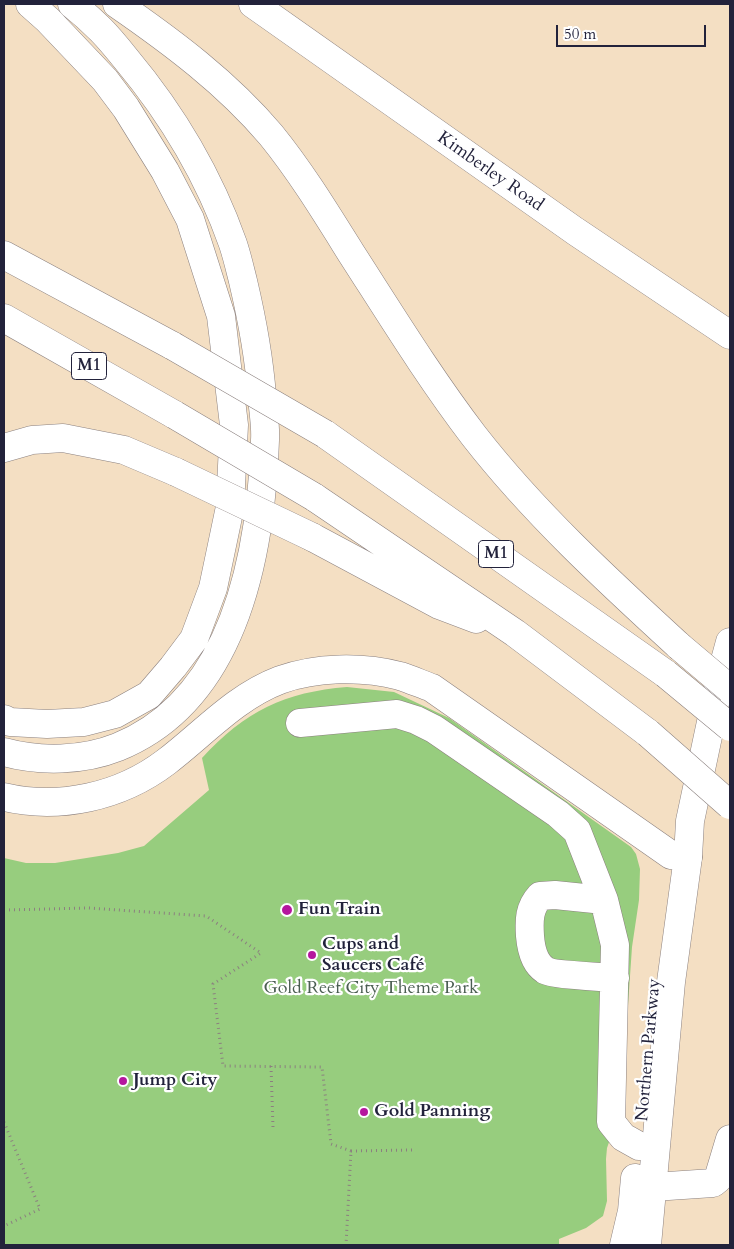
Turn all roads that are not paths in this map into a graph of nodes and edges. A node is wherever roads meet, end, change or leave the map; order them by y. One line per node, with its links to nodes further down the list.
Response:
1 (30, 4): 12 (main road)
2 (72, 4): 15 (main road)
3 (117, 4): 11 (main road, bridge)
4 (253, 4): 7 (main road, Kimberley Road)
5 (4, 256): 14 (main road, M1, bridge)
6 (4, 318): 9 (main road, M1, bridge)
7 (730, 336)
8 (4, 448): 9 (main road, bridge)
9 (515, 633): 17 (main road, M1, bridge)
10 (730, 642): 18 (main road)
11 (730, 689)
12 (4, 719)
13 (300, 723): 19 (main road)
14 (730, 727)
15 (4, 752)
16 (4, 796): 18 (main road)
17 (730, 805)
18 (680, 856): 22 (main road, Northern Parkway); 23 (main road, Northern Parkway)
19 (604, 900): 20 (main road); 20 (main road)
20 (615, 978): 22 (main road)
21 (730, 1139): 23 (main road)
22 (639, 1146): 23 (main road, Northern Parkway)
23 (644, 1186): 24 (main road, Northern Parkway); 25 (main road, Northern Parkway)
24 (624, 1245)
25 (647, 1245)

